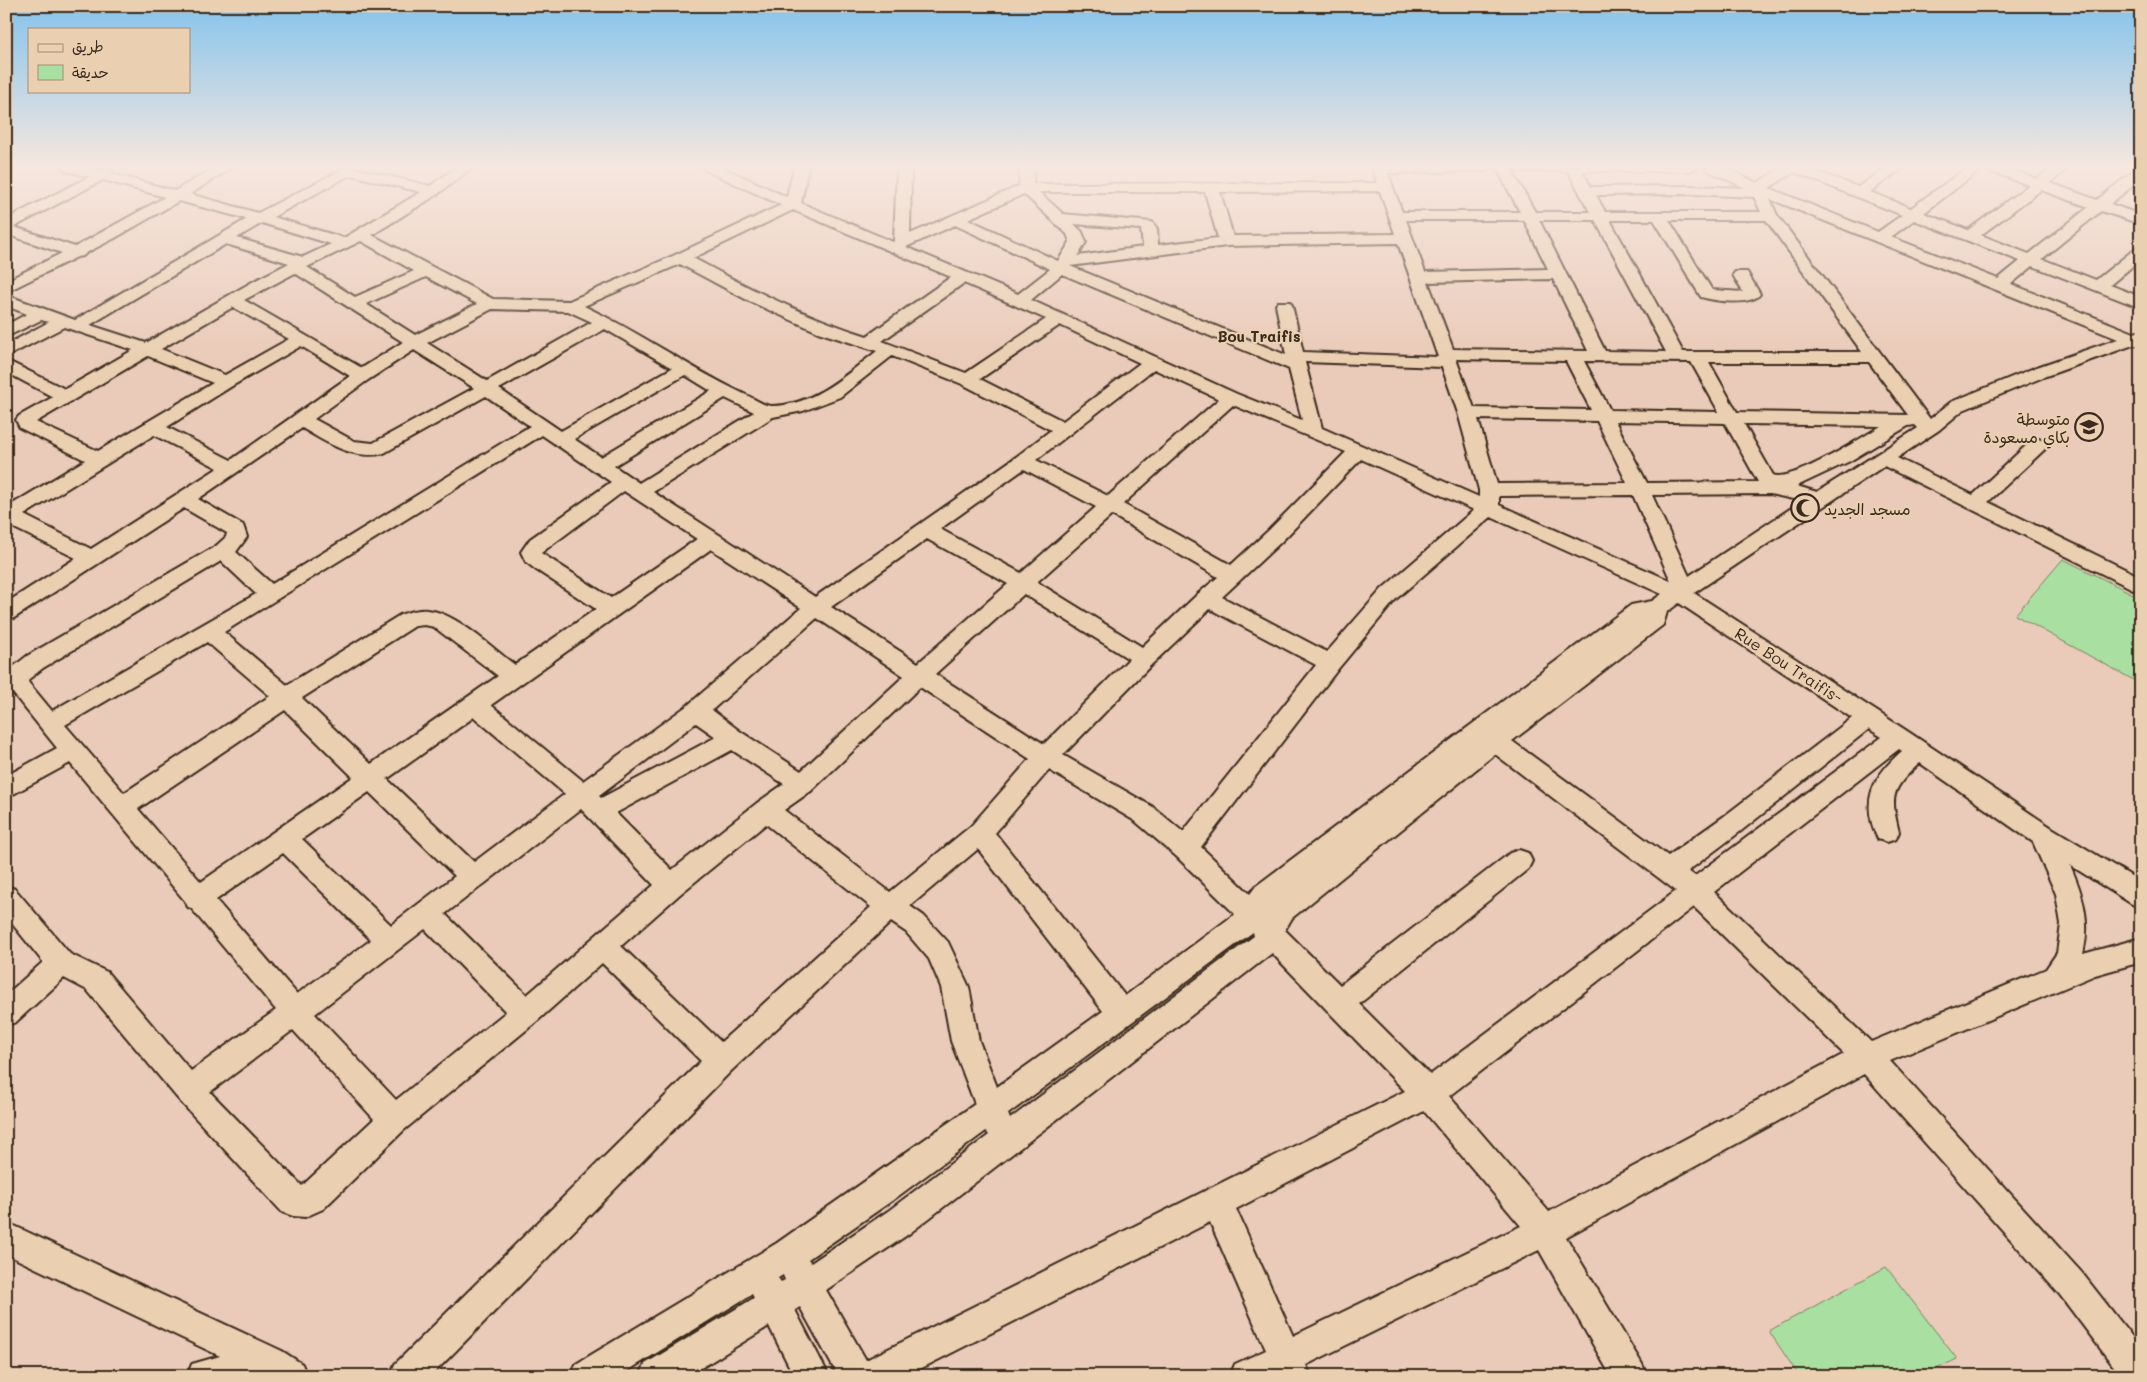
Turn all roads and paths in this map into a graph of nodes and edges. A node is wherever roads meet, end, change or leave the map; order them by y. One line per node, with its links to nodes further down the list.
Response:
1 (13, 231): 34 (street)
2 (116, 231): 34 (street)
3 (238, 231): 28 (street)
4 (310, 231): 30 (street)
5 (367, 231): 24 (street)
6 (737, 231): 35 (street)
7 (863, 231): 31 (street, Rue Bou Traifis-)
8 (899, 231): 31 (street)
9 (930, 231): 31 (street)
10 (984, 231): 38 (street)
11 (1071, 231): 38 (street)
12 (1149, 231): 32 (street)
13 (1225, 231): 29 (street)
14 (1401, 231): 27 (street)
15 (1537, 231): 40 (street)
16 (1609, 231): 69 (street)
17 (1669, 231): 41 (street)
18 (1782, 231): 71 (street)
19 (1866, 231): 26 (street)
20 (1888, 231): 26 (street)
21 (1962, 231): 25 (street)
22 (1976, 231): 25 (street)
23 (2067, 231): 36 (street)
24 (361, 235): 30 (street); 39 (street)
25 (1971, 235): 36 (street)
26 (1881, 237): 44 (street)
27 (1403, 238): 29 (street); 42 (street)
28 (225, 239): 37 (street); 58 (street)
29 (1228, 241): 32 (street)
30 (345, 243): 37 (street)
31 (898, 245): 43 (street, Rue Bou Traifis-)
32 (1152, 251): 38 (street)
33 (2141, 251): 45 (street)
34 (78, 253): 46 (street)
35 (681, 258): 54 (street); 61 (street)
36 (2033, 260): 44 (street); 45 (street)
37 (299, 264): 48 (street); 51 (street)
38 (1063, 265): 49 (street); 74 (street)
39 (426, 271): 51 (street); 52 (street)
40 (1559, 274): 42 (street); 68 (street)
41 (1741, 275)
42 (1419, 277): 72 (street)
43 (962, 278): 49 (street, Rue Bou Traifis-); 61 (street)
44 (2000, 286): 62 (street)
45 (2098, 286): 50 (street)
46 (6, 287)
47 (6, 300): 55 (street)
48 (233, 300): 60 (street); 64 (street)
49 (1020, 301): 56 (street, Rue Bou Traifis-)
50 (2141, 303)
51 (353, 304): 63 (street)
52 (489, 304): 54 (street); 63 (street)
53 (1284, 305): 74 (street)
54 (571, 306): 57 (street)
55 (40, 314): 58 (street); 59 (street)
56 (1058, 319): 73 (street, Rue Bou Traifis-); 78 (street)
57 (605, 322): 76 (street); 80 (street)
58 (70, 324): 64 (street); 66 (street)
59 (6, 332)
60 (301, 339): 77 (street); 79 (street)
61 (871, 341): 65 (street)
62 (2139, 341): 89 (street)
63 (414, 343): 77 (street); 80 (street)
64 (147, 349): 79 (street); 82 (street)
65 (890, 349): 78 (street); 84 (street)
66 (6, 352)
67 (1572, 355): 68 (street); 72 (street); 86 (street)
68 (1598, 355): 69 (street)
69 (1677, 357): 70 (street)
70 (1697, 357): 71 (street); 87 (street)
71 (1875, 357): 89 (street)
72 (1447, 358): 74 (street); 85 (street)
73 (1153, 361): 83 (street, Rue Bou Traifis-); 92 (street)
74 (1296, 362): 93 (street)
75 (6, 365): 82 (street)
76 (685, 368): 81 (street); 94 (street)
77 (362, 376): 88 (street)
78 (968, 380): 92 (street)
79 (226, 382): 90 (street)
80 (486, 388): 88 (street); 91 (street)
81 (724, 391): 84 (street); 100 (street)
82 (65, 396): 97 (street)
83 (1231, 398): 93 (street, Rue Bou Traifis-); 108 (street)
84 (768, 412): 102 (street)
85 (1467, 413): 86 (street); 105 (street)
86 (1606, 417): 87 (street); 103 (street)
87 (1732, 418): 89 (street); 89 (street)
88 (301, 420): 101 (street)
89 (1923, 423): 98 (street)
90 (154, 427): 97 (street); 101 (street)
91 (542, 427): 94 (street); 117 (street)
92 (1064, 429): 99 (street)
93 (1314, 432): 96 (street, Rue Bou Traifis-)
94 (560, 439): 100 (street)
95 (2038, 445): 107 (street)
96 (1358, 451): 105 (street, Rue Bou Traifis-); 114 (street)
97 (99, 459): 109 (street)
98 (1884, 459): 106 (street); 107 (street)
99 (1023, 462): 108 (street); 110 (street)
100 (600, 466): 102 (street)
101 (232, 468): 104 (street)
102 (632, 487): 111 (street); 120 (street)
103 (1640, 487): 105 (street); 106 (street); 118 (street)
104 (184, 499): 112 (street); 113 (street)
105 (1489, 499): 118 (street, Rue Bou Traifis-); 125 (street)
106 (1819, 499): 118 (street)
107 (1976, 503): 116 (street)
108 (1111, 506): 114 (street); 115 (street)
109 (7, 516): 113 (street)
110 (926, 530): 115 (street); 121 (street)
111 (711, 539): 120 (street); 121 (street)
112 (223, 551): 117 (street); 132 (street)
113 (93, 558): 122 (street)
114 (1232, 575): 119 (street)
115 (1022, 582): 124 (street); 126 (street)
116 (2141, 586)
117 (270, 595): 123 (street)
118 (1674, 596): 131 (street, Rue Bou Traifis-); 133 (street)
119 (1206, 598): 124 (street); 125 (street)
120 (611, 608): 127 (street)
121 (815, 608): 126 (street); 130 (street)
122 (6, 613)
123 (209, 631): 128 (street); 132 (street)
124 (1144, 658): 137 (street)
125 (1330, 663): 148 (street)
126 (919, 675): 137 (street); 139 (street)
127 (514, 677): 128 (street); 129 (street)
128 (286, 697): 138 (street); 142 (street)
129 (474, 705): 138 (street); 141 (street)
130 (696, 711): 134 (street); 141 (street)
131 (1868, 718): 135 (street, Rue Bou Traifis-); 150 (street)
132 (50, 723): 136 (street)
133 (1487, 735): 150 (street); 159 (street); 160 (street)
134 (732, 739): 139 (street); 141 (street)
135 (1908, 744): 144 (street); 146 (street, Rue Bou Traifis-); 153 (street)
136 (71, 750): 140 (street); 142 (street)
137 (1046, 757): 145 (street); 148 (street)
138 (370, 778): 147 (street); 151 (street)
139 (803, 784): 143 (street)
140 (6, 788)
141 (590, 802): 151 (street); 152 (street)
142 (121, 808): 156 (street)
143 (766, 810): 152 (street); 157 (street)
144 (1887, 832)
145 (980, 833): 157 (street); 170 (street)
146 (2043, 835): 154 (street, Rue Bou Traifis-); 165 (street)
147 (284, 838): 156 (street); 161 (street)
148 (1185, 848): 159 (street)
149 (1520, 861): 166 (street)
150 (1669, 870): 153 (street)
151 (473, 877): 158 (street)
152 (671, 886): 162 (street)
153 (1694, 890): 171 (street); 174 (street)
154 (2141, 896)
155 (6, 897): 164 (street)
156 (198, 899): 168 (street)
157 (890, 907): 172 (street); 175 (street)
158 (427, 913): 161 (street); 169 (street)
159 (1251, 913): 160 (street); 170 (street)
160 (1270, 932): 166 (street); 177 (street)
161 (390, 941): 168 (street)
162 (603, 946): 169 (street); 172 (street)
163 (2141, 950): 165 (street)
164 (61, 963): 167 (street); 173 (street)
165 (2056, 978): 171 (street)
166 (1339, 1003): 174 (street)
167 (6, 1012)
168 (296, 1013): 173 (street); 176 (street)
169 (526, 1013): 176 (street)
170 (1122, 1014): 175 (street)
171 (1867, 1057): 179 (street); 187 (street)
172 (721, 1061): 189 (street)
173 (189, 1090): 176 (street)
174 (1428, 1094): 178 (street); 179 (street)
175 (990, 1110): 177 (street); 181 (street)
176 (394, 1120)
177 (1005, 1141): 183 (street)
178 (1217, 1202): 185 (street); 194 (street)
179 (1545, 1231): 185 (street); 196 (street)
180 (6, 1238): 186 (street)
181 (788, 1254): 182 (street); 183 (street)
182 (758, 1272): 184 (street); 190 (street)
183 (806, 1285): 184 (street); 193 (street)
184 (774, 1304): 191 (street); 192 (street)
185 (1290, 1366): 195 (street)
186 (280, 1369): 188 (street)
187 (2141, 1375)
188 (204, 1376)
189 (407, 1376)
190 (588, 1376)
191 (657, 1376)
192 (812, 1376)
193 (857, 1376)
194 (870, 1376)
195 (1247, 1376)
196 (1630, 1376)

